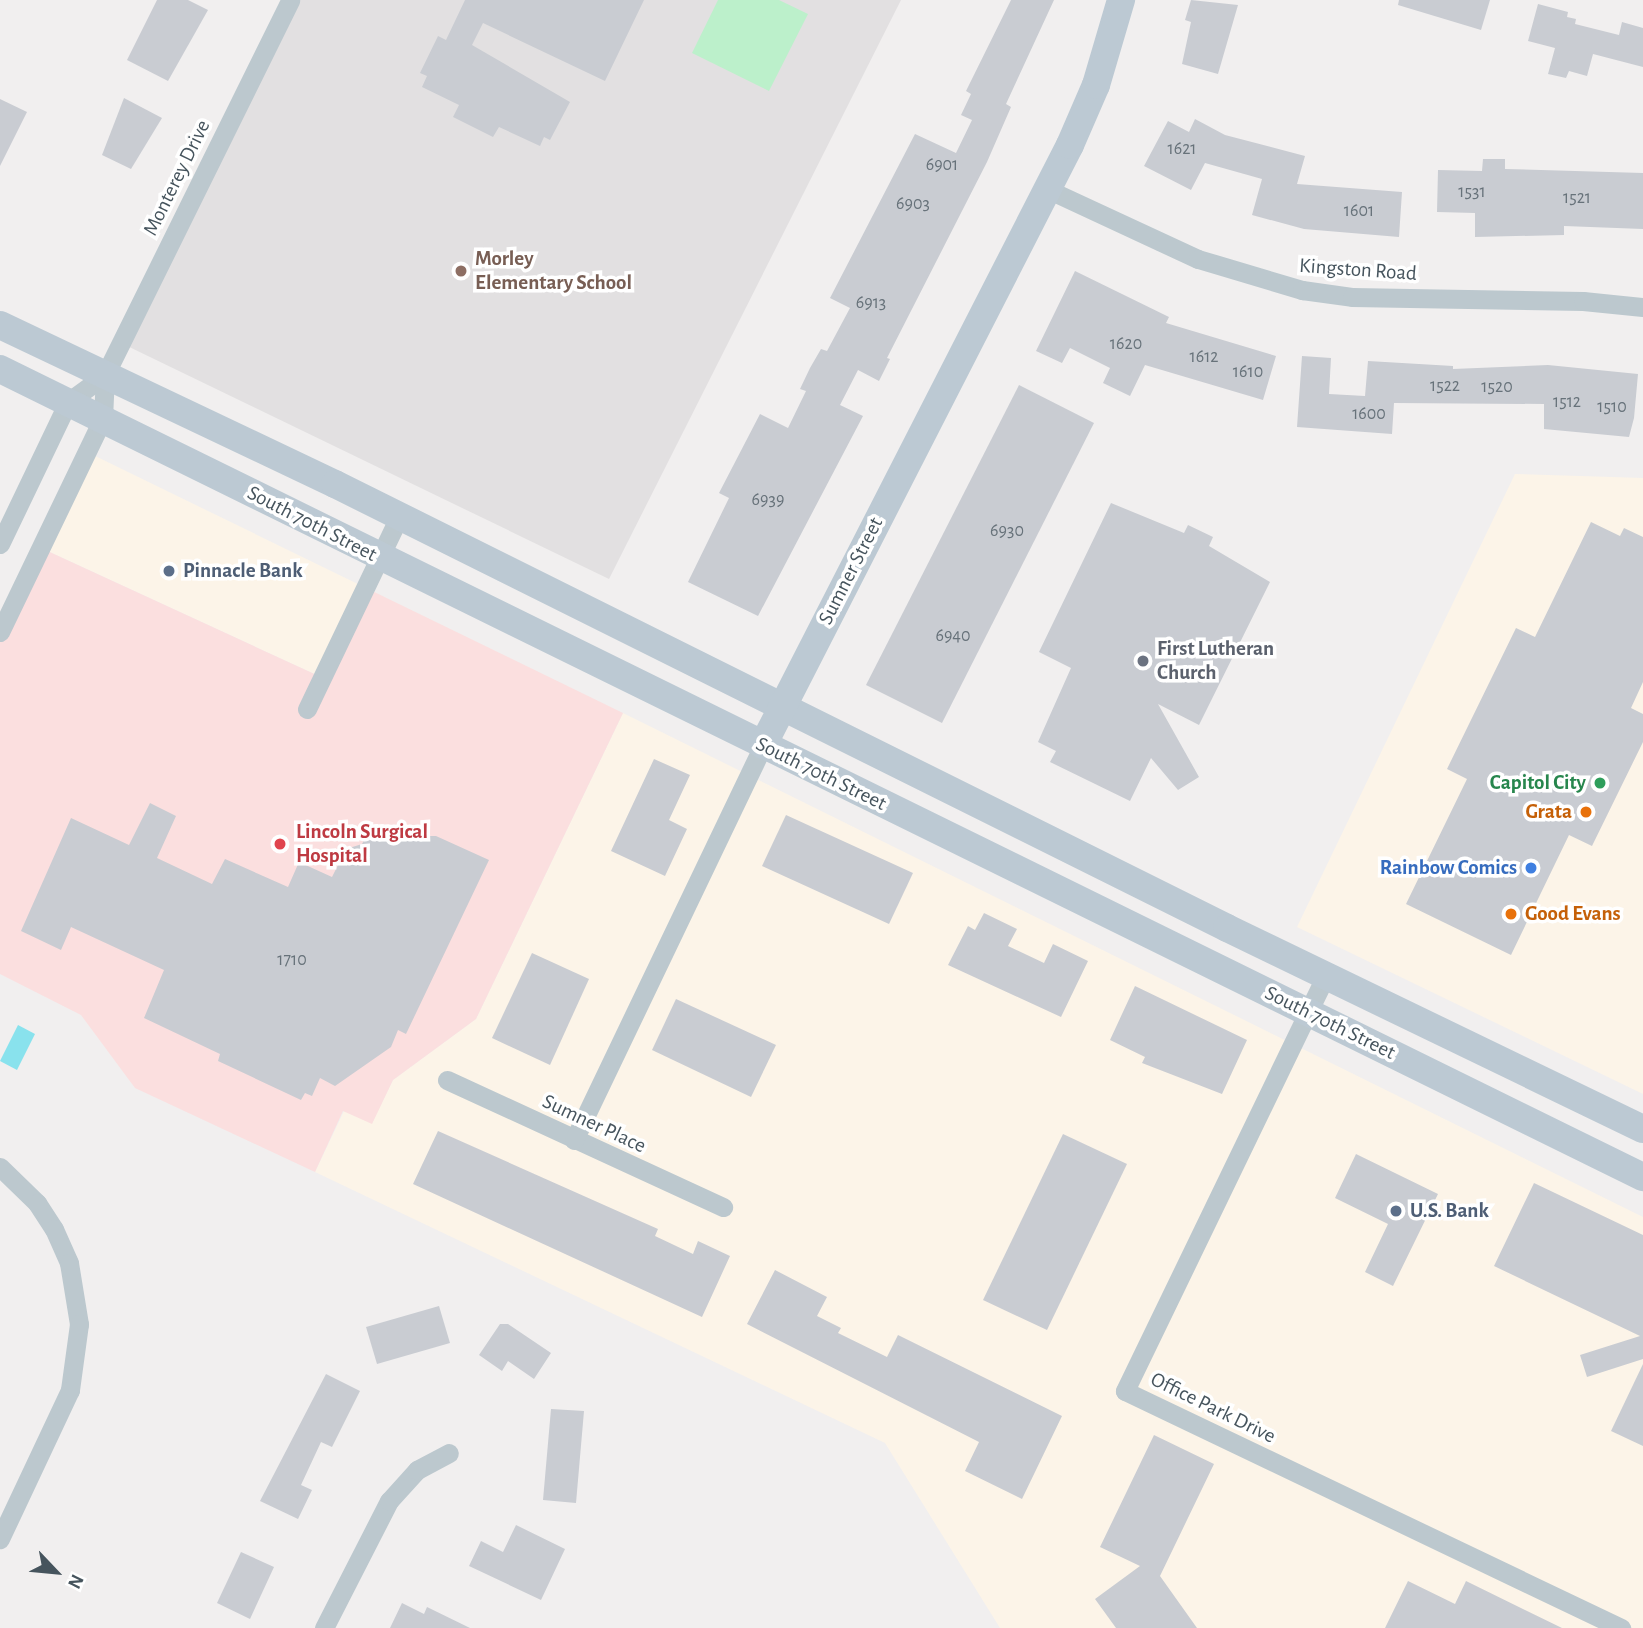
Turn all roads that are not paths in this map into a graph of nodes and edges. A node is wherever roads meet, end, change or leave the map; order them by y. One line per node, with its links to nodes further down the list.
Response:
1 (290, 0): 7 (street, Monterey Drive)
2 (1121, 0): 3 (main road, Sumner Street)
3 (1047, 189): 4 (street, Kingston Road); 14 (main road, Sumner Street)
4 (1643, 307)
5 (0, 325): 7 (main road, South 70th Street)
6 (0, 369): 8 (main road, South 70th Street)
7 (105, 376): 8 (street); 9 (street); 10 (main road, South 70th Street)
8 (68, 402): 9 (main road, South 70th Street); 11 (street)
9 (103, 418): 12 (main road, South 70th Street); 13 (street)
10 (399, 517): 12 (street); 14 (main road, South 70th Street)
11 (0, 544)
12 (379, 557): 15 (street); 16 (main road, South 70th Street)
13 (0, 632)
14 (781, 708): 16 (main road, Sumner Street); 17 (main road, South 70th Street)
15 (307, 709)
16 (762, 745): 18 (main road, South 70th Street); 21 (street, Sumner Street)
17 (1326, 975): 18 (street, Office Park Drive); 20 (main road, South 70th Street)
18 (1308, 1013): 23 (main road, South 70th Street); 28 (street, Office Park Drive)
19 (447, 1080): 21 (street, Sumner Place)
20 (1643, 1129)
21 (574, 1140): 24 (street, Sumner Place)
22 (0, 1167): 26 (street)
23 (1643, 1177)
24 (723, 1207)
25 (449, 1453): 27 (street)
26 (0, 1539)
27 (324, 1628)
28 (1621, 1628)

